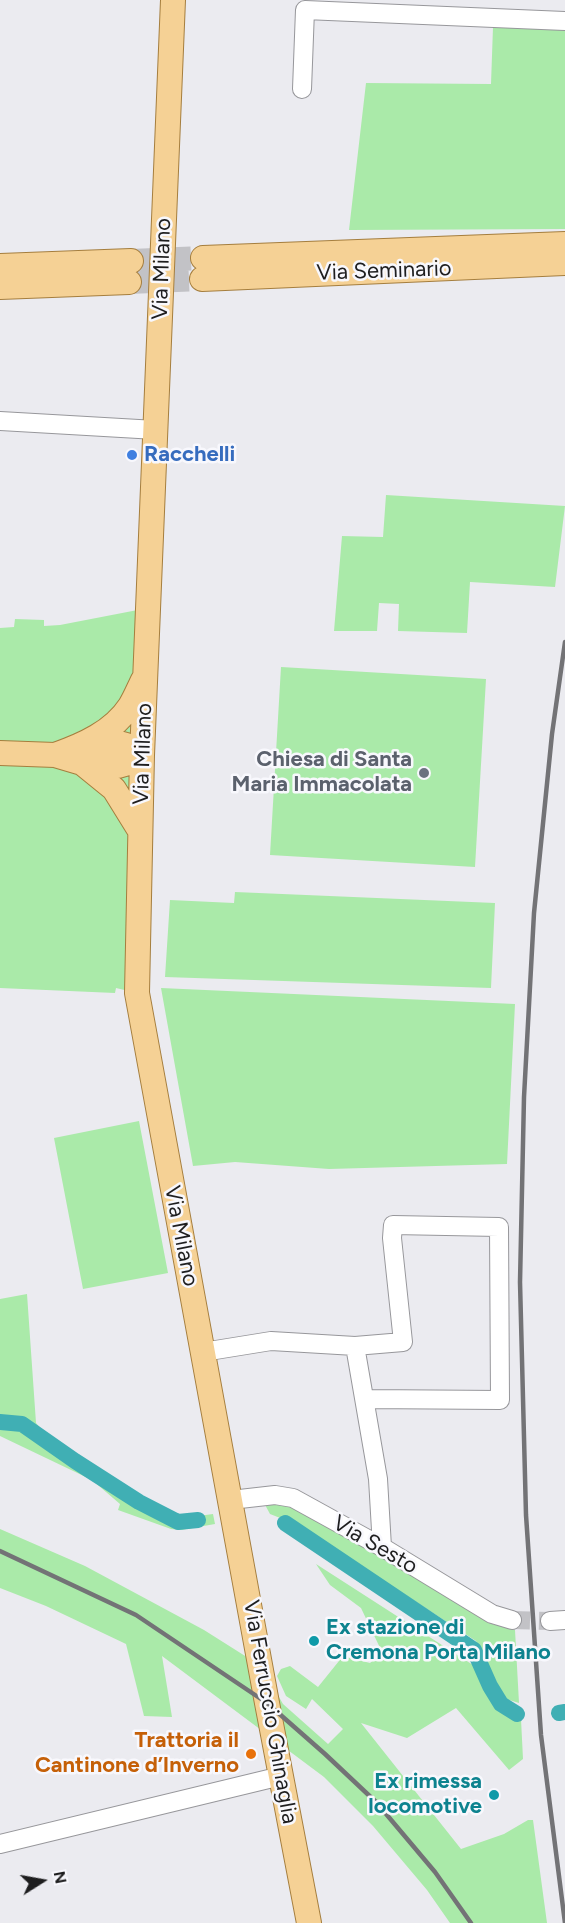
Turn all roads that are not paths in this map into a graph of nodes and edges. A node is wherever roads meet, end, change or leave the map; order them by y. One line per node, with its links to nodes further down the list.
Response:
1 (173, 0): 11 (main road, Via Milano)
2 (314, 5): 3 (street); 5 (street)
3 (429, 8): 4 (street)
4 (565, 21)
5 (302, 89)
6 (565, 244): 7 (main road, Via Seminario)
7 (565, 263)
8 (0, 266): 9 (main road)
9 (0, 287)
10 (0, 421): 11 (street)
11 (156, 430): 12 (main road, Via Milano)
12 (146, 673): 14 (main road); 15 (main road, Via Milano)
13 (0, 753): 14 (main road)
14 (83, 754): 15 (main road); 16 (main road)
15 (142, 755): 16 (main road, Via Milano)
16 (140, 832): 18 (main road, Via Milano)
17 (355, 1346): 18 (street); 19 (street); 19 (street)
18 (203, 1352): 20 (main road, Via Milano)
19 (365, 1399): 21 (street)
20 (231, 1500): 21 (street, Via Sesto); 23 (main road, Via Ferruccio Ghinaglia)
21 (382, 1547): 22 (street, Via Sesto)
22 (512, 1620)
23 (281, 1776): 24 (street); 25 (main road, Via Ferruccio Ghinaglia)
24 (0, 1844)
25 (309, 1923)

